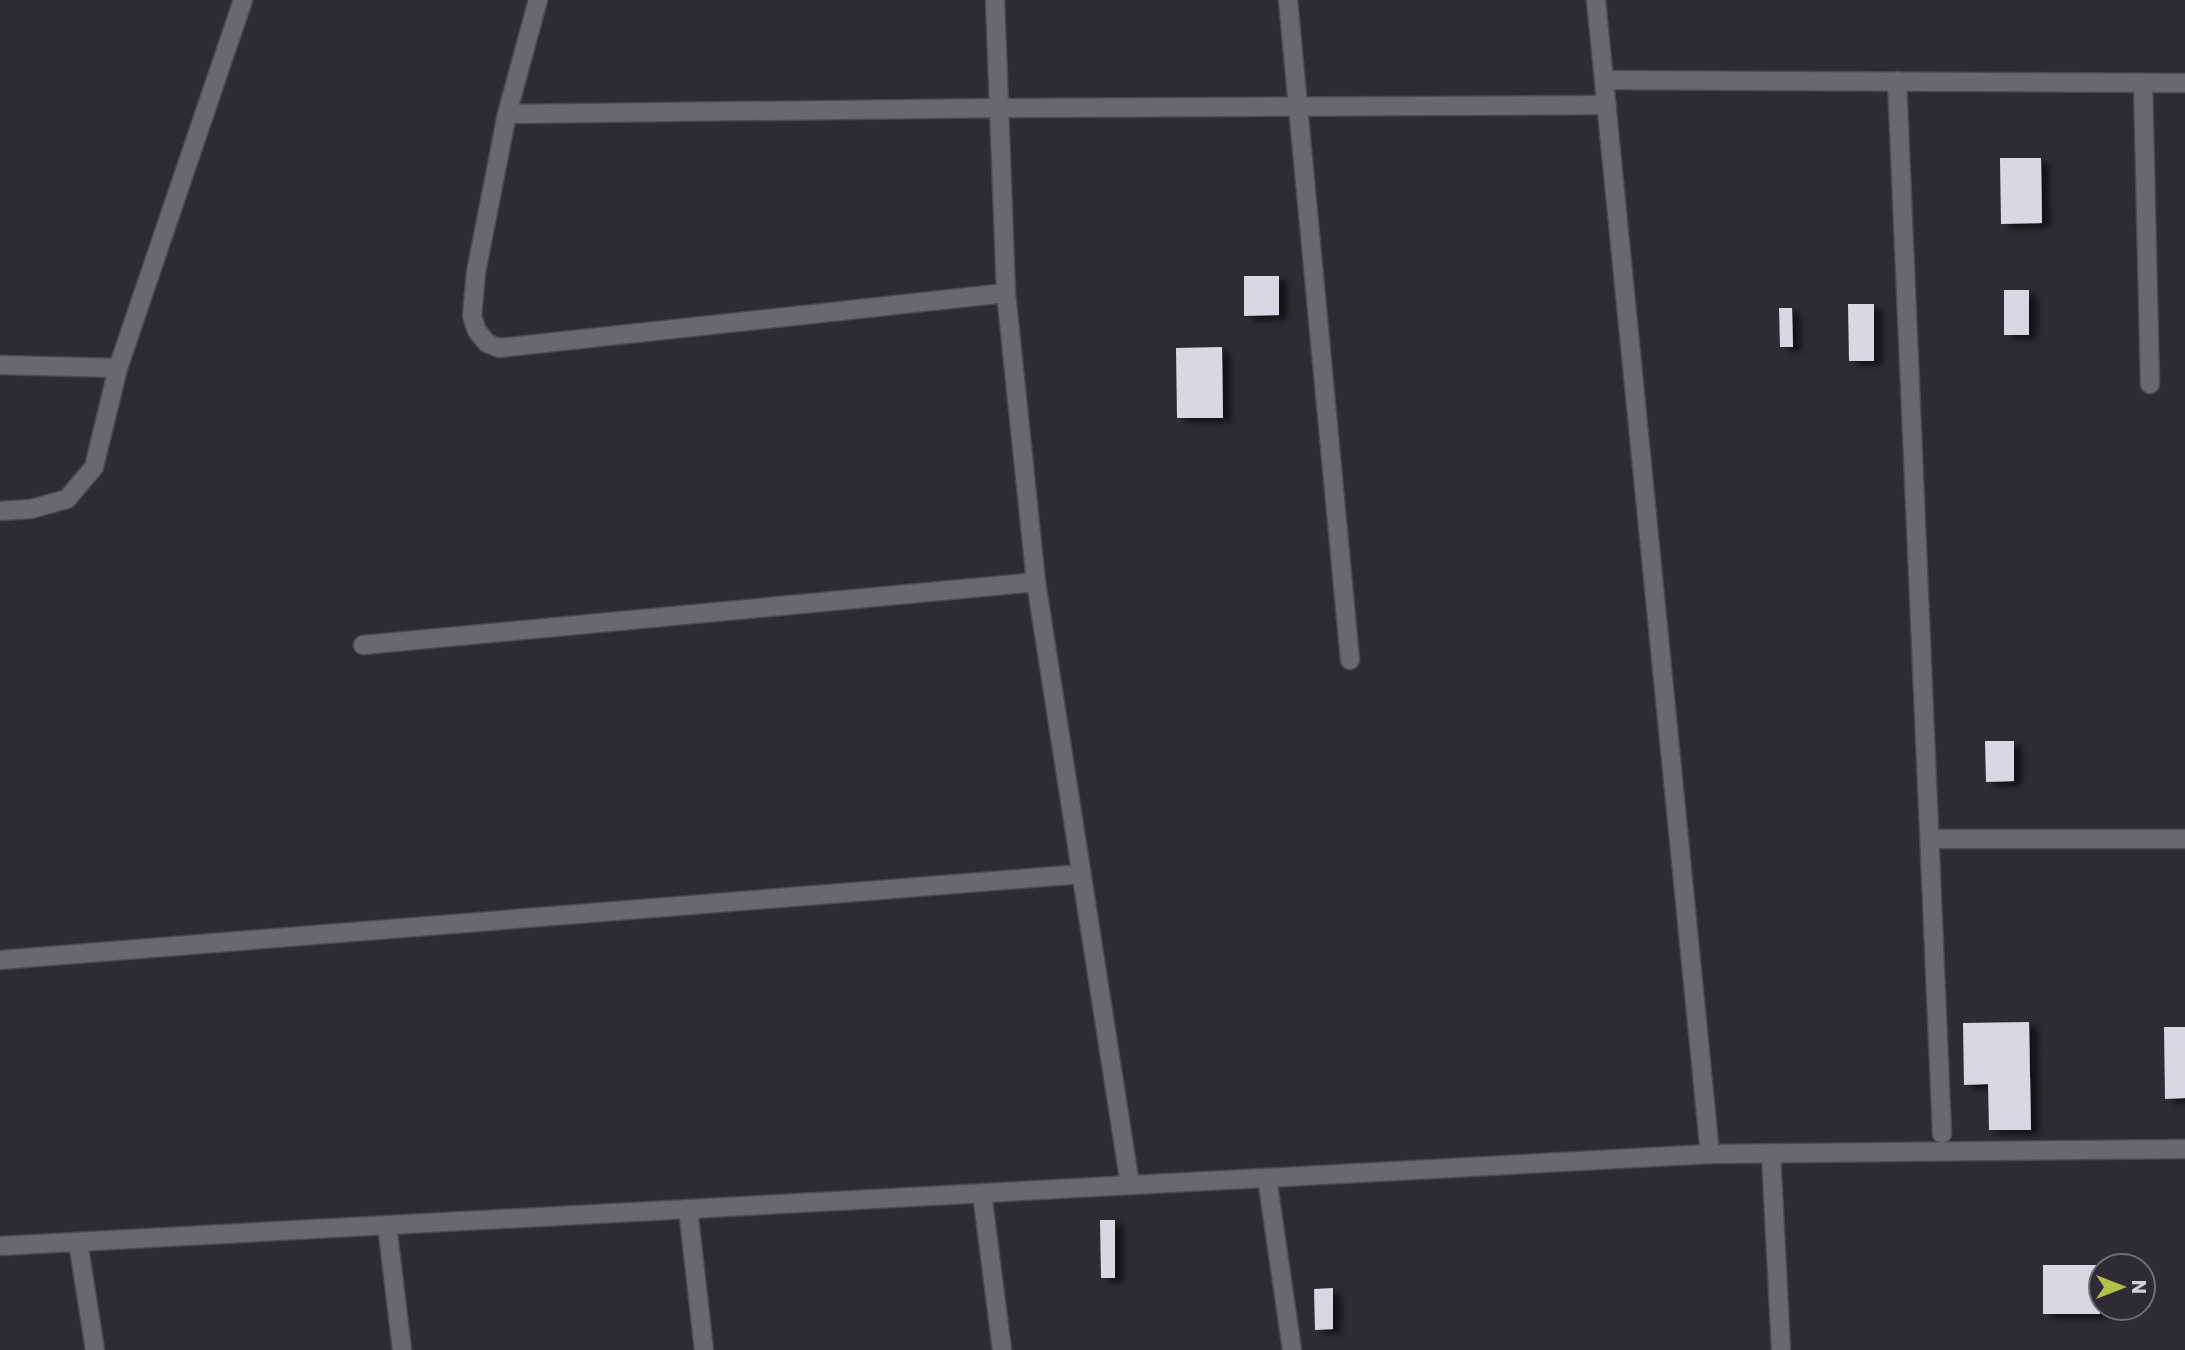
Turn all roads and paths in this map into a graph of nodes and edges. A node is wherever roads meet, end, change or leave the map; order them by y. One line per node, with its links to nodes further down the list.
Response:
1 (243, 0): 16 (street)
2 (538, 0): 13 (street)
3 (995, 0): 12 (street)
4 (1288, 0): 11 (street)
5 (1596, 0): 6 (street)
6 (1604, 80): 7 (street); 10 (street)
7 (1897, 81): 8 (street); 22 (street)
8 (2143, 83): 9 (street); 17 (street)
9 (2185, 83)
10 (1607, 105): 11 (street); 29 (street)
11 (1298, 107): 12 (street); 21 (street)
12 (999, 108): 13 (street); 14 (street)
13 (506, 114): 14 (street)
14 (1006, 293): 19 (street)
15 (0, 365): 16 (street)
16 (118, 369): 18 (street)
17 (2150, 384)
18 (0, 511)
19 (1035, 582): 20 (street); 24 (street)
20 (363, 645)
21 (1350, 660)
22 (1930, 839): 23 (street); 26 (street)
23 (2185, 839)
24 (1081, 874): 25 (street); 31 (street)
25 (0, 960)
26 (1942, 1134)
27 (2185, 1149): 28 (street)
28 (1771, 1153): 29 (street); 42 (street)
29 (1710, 1154): 30 (street)
30 (1267, 1178): 31 (street); 41 (street)
31 (1130, 1185): 32 (street)
32 (982, 1193): 33 (street); 40 (street)
33 (688, 1209): 34 (street); 39 (street)
34 (387, 1225): 35 (street); 38 (street)
35 (78, 1242): 36 (street); 37 (street)
36 (0, 1246)
37 (95, 1350)
38 (402, 1350)
39 (704, 1350)
40 (1002, 1350)
41 (1292, 1350)
42 (1781, 1350)

